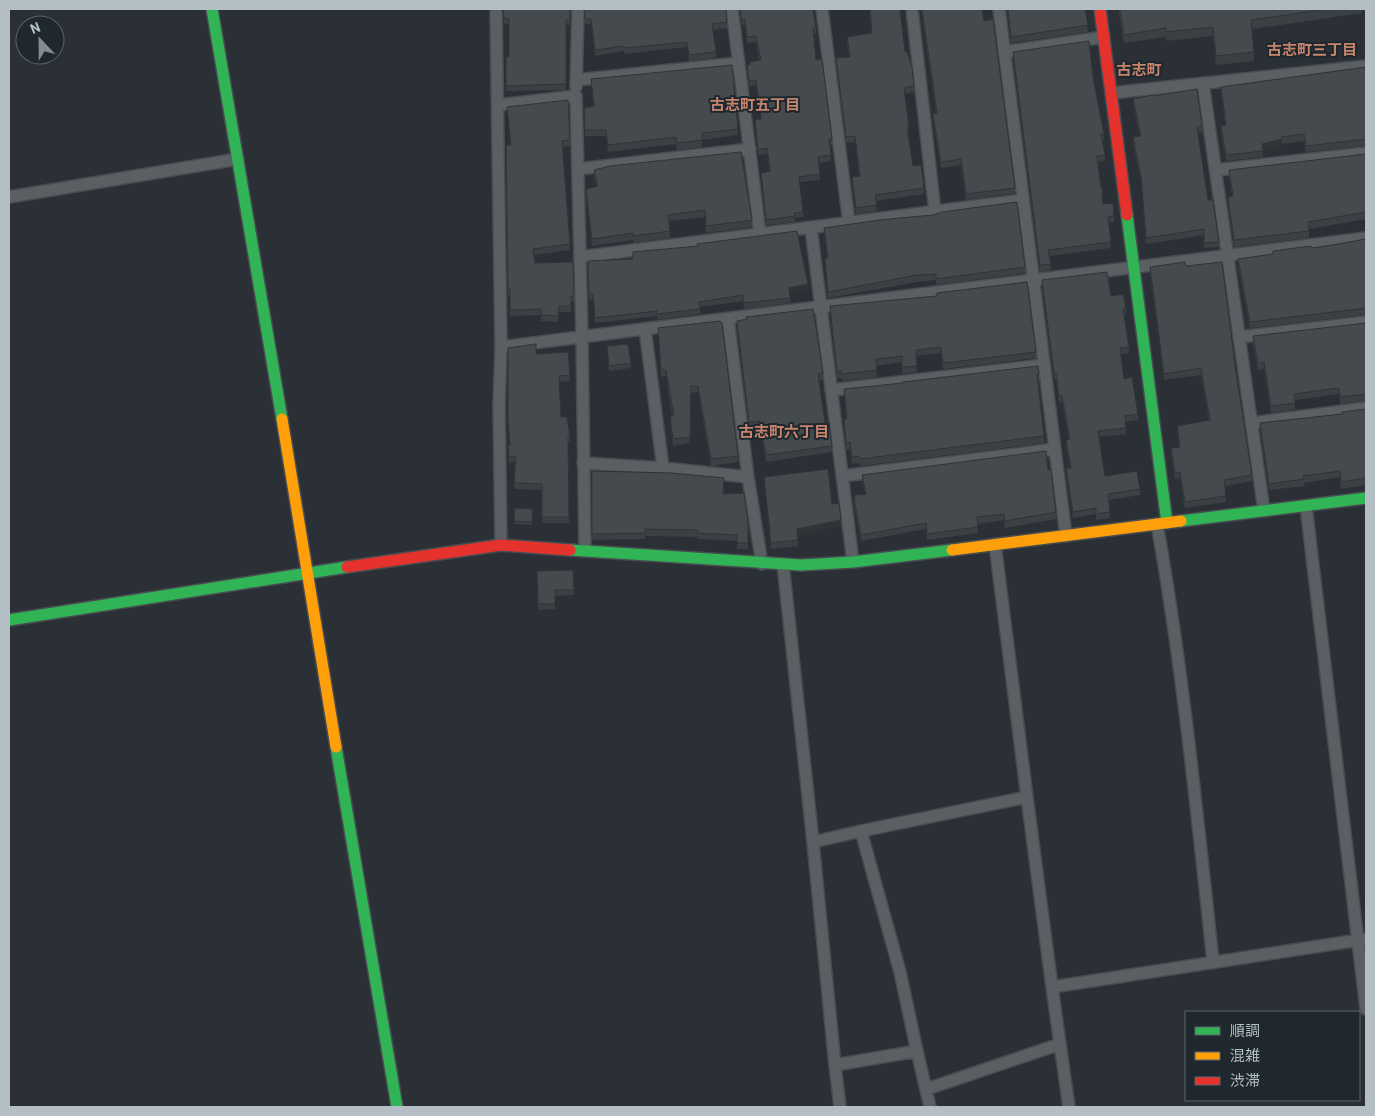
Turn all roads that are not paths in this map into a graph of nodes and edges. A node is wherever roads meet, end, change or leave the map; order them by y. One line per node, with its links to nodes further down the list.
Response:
1 (212, 9): 20 (street)
2 (496, 9): 17 (street)
3 (578, 9): 13 (street)
4 (732, 9): 11 (street)
5 (822, 9): 26 (street)
6 (912, 9): 25 (street)
7 (999, 9): 10 (street)
8 (1100, 9): 9 (street)
9 (1104, 37): 10 (street); 15 (street)
10 (1004, 52): 24 (street)
11 (739, 63): 13 (street); 18 (street)
12 (1366, 66): 14 (street)
13 (576, 80): 16 (street)
14 (1204, 84): 15 (street); 22 (street)
15 (1111, 94): 32 (street)
16 (576, 96): 17 (street); 21 (street)
17 (498, 105): 40 (street)
18 (750, 149): 21 (street); 28 (street)
19 (1366, 153): 22 (street)
20 (238, 158): 23 (street); 61 (street)
21 (578, 169): 31 (street)
22 (1216, 170): 30 (street)
23 (9, 197)
24 (1023, 200): 25 (street); 33 (street)
25 (935, 212): 26 (street)
26 (849, 223): 27 (street)
27 (811, 228): 28 (street); 34 (street)
28 (760, 234): 31 (street)
29 (1366, 238): 30 (street)
30 (1228, 256): 32 (street); 39 (street)
31 (580, 258): 38 (street)
32 (1134, 268): 33 (street); 53 (street)
33 (1033, 280): 34 (street); 41 (street)
34 (821, 307): 35 (street); 42 (street)
35 (728, 319): 37 (street); 48 (street)
36 (1366, 322): 39 (street)
37 (645, 329): 38 (street); 47 (street)
38 (582, 337): 40 (street); 46 (street)
39 (1239, 337): 44 (street)
40 (501, 347): 56 (street)
41 (1044, 365): 42 (street); 45 (street)
42 (831, 390): 49 (street)
43 (1366, 408): 44 (street)
44 (1251, 423): 52 (street)
45 (1055, 449): 49 (street); 54 (street)
46 (583, 462): 47 (street); 57 (street)
47 (663, 468): 48 (street)
48 (748, 476): 59 (street)
49 (842, 476): 58 (street)
50 (1366, 498): 51 (street)
51 (1306, 506): 52 (street); 66 (street)
52 (1264, 511): 53 (street)
53 (1162, 524): 54 (street); 67 (street)
54 (1066, 536): 55 (street)
55 (995, 544): 58 (street); 63 (street)
56 (501, 546): 57 (street); 61 (street)
57 (584, 551): 59 (street)
58 (853, 562): 60 (street)
59 (762, 564): 60 (street)
60 (783, 564): 65 (street)
61 (308, 573): 62 (street); 74 (street)
62 (9, 620)
63 (1027, 797): 64 (street); 68 (street)
64 (862, 831): 65 (street); 71 (street)
65 (813, 842): 72 (street)
66 (1362, 940): 67 (street); 69 (street)
67 (1213, 961): 68 (street)
68 (1052, 987): 70 (street)
69 (1366, 1009)
70 (1060, 1044): 73 (street); 77 (street)
71 (918, 1051): 72 (street); 73 (street)
72 (835, 1065): 75 (street)
73 (927, 1089): 76 (street)
74 (397, 1107)
75 (840, 1107)
76 (930, 1107)
77 (1070, 1107)

